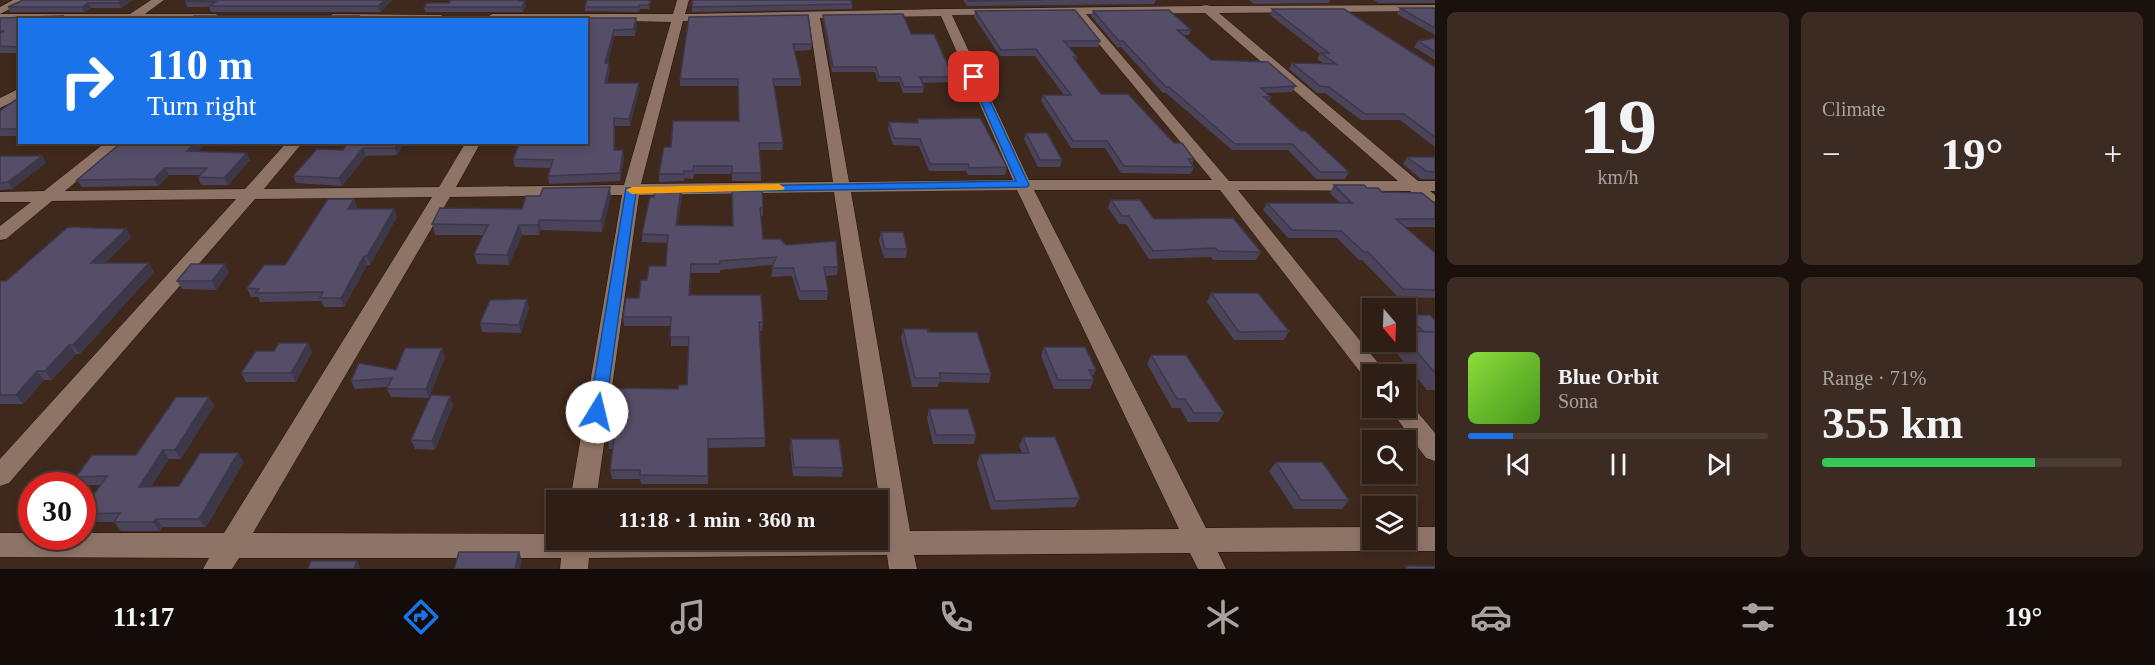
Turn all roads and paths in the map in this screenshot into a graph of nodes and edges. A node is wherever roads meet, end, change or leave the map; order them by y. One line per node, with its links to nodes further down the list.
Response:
1 (22, 0): 9 (street)
2 (159, 0): 18 (street)
3 (880, 0): 12 (street)
4 (1197, 0): 10 (street)
5 (1435, 8): 7 (street)
6 (681, 9): 13 (street); 14 (street); 32 (street)
7 (1345, 9): 10 (street); 21 (street)
8 (1076, 10): 10 (street); 11 (street); 31 (street)
9 (0, 11)
10 (1210, 11): 28 (street)
11 (945, 12): 12 (street); 27 (street)
12 (885, 13): 13 (street)
13 (814, 15): 30 (street)
14 (549, 16): 20 (street)
15 (319, 17): 19 (street)
16 (0, 18): 17 (street)
17 (18, 18)
18 (132, 18)
19 (365, 18)
20 (480, 18)
21 (1363, 21)
22 (18, 93): 23 (street)
23 (0, 104)
24 (114, 144): 35 (street)
25 (294, 144): 34 (street)
26 (473, 144): 33 (street)
27 (1023, 185): 30 (street); 31 (street); 44 (street)
28 (1414, 186): 29 (street); 31 (street); 37 (street)
29 (1435, 186)
30 (841, 187): 32 (street); 48 (street)
31 (1226, 187): 39 (street)
32 (630, 190): 33 (street); 43 (street)
33 (444, 193): 34 (street); 49 (street)
34 (249, 194): 35 (street); 42 (street)
35 (49, 196): 36 (street); 38 (street)
36 (0, 197)
37 (1435, 204)
38 (0, 235)
39 (1366, 364)
40 (1409, 418): 41 (street)
41 (1435, 451)
42 (0, 476)
43 (585, 490)
44 (1199, 539): 45 (street); 48 (street); 54 (street)
45 (1362, 539)
46 (1416, 539): 47 (street)
47 (1435, 539)
48 (898, 542): 51 (street); 53 (street)
49 (231, 544): 50 (street); 51 (street); 52 (street)
50 (0, 545)
51 (576, 552)
52 (217, 569)
53 (903, 569)
54 (1212, 569)

